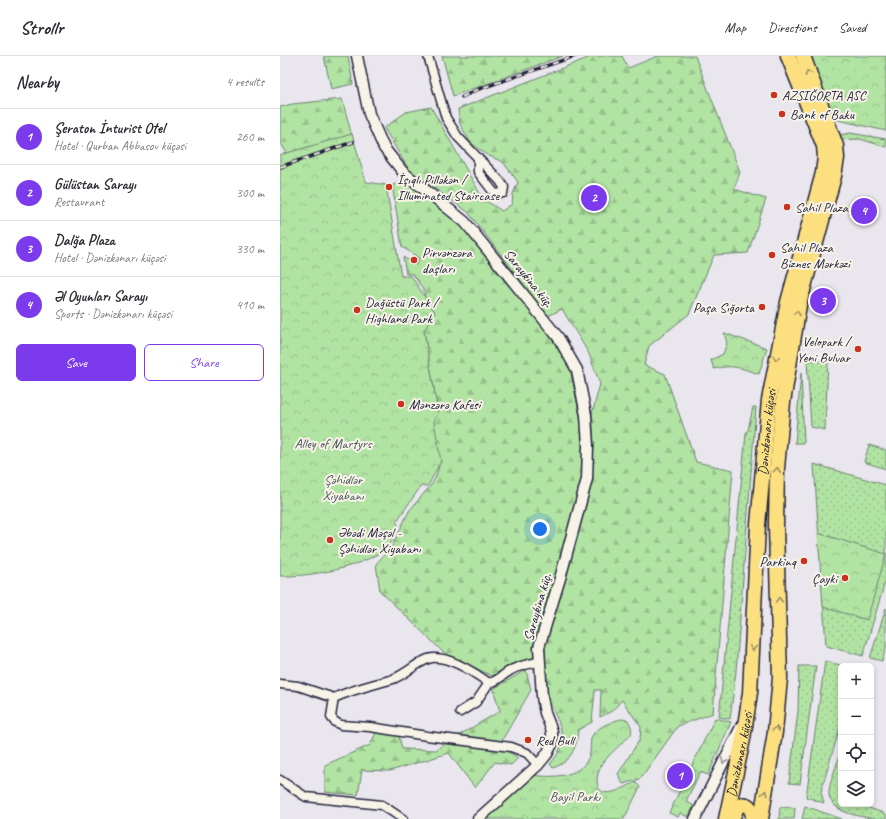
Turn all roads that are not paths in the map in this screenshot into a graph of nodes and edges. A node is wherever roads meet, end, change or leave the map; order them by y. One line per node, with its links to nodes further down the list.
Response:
1 (357, 56): 8 (street, Saraykina küç.)
2 (428, 56): 7 (street)
3 (782, 56): 6 (street)
4 (788, 56): 6 (highway, Dənizkənarı küçəsi)
5 (802, 56): 24 (highway, Dənizkənarı küçəsi, one-way to 5)
6 (792, 70): 13 (highway, Dənizkənarı küçəsi, one-way to 13)
7 (478, 158)
8 (538, 662): 9 (street); 14 (street, Saraykina küç.)
9 (489, 683): 11 (street); 12 (street)
10 (280, 684): 11 (street)
11 (334, 698): 14 (street)
12 (460, 712)
13 (747, 714): 16 (highway, Dənizkənarı küçəsi); 19 (street, one-way to 19)
14 (538, 765): 18 (street, Saraykina küç.)
15 (280, 780): 17 (street)
16 (731, 794): 20 (highway); 21 (highway, Dənizkənarı küçəsi)
17 (403, 819)
18 (478, 819)
19 (695, 819)
20 (720, 819)
21 (726, 819)
22 (732, 819): 23 (highway)
23 (753, 819)
24 (761, 819)

